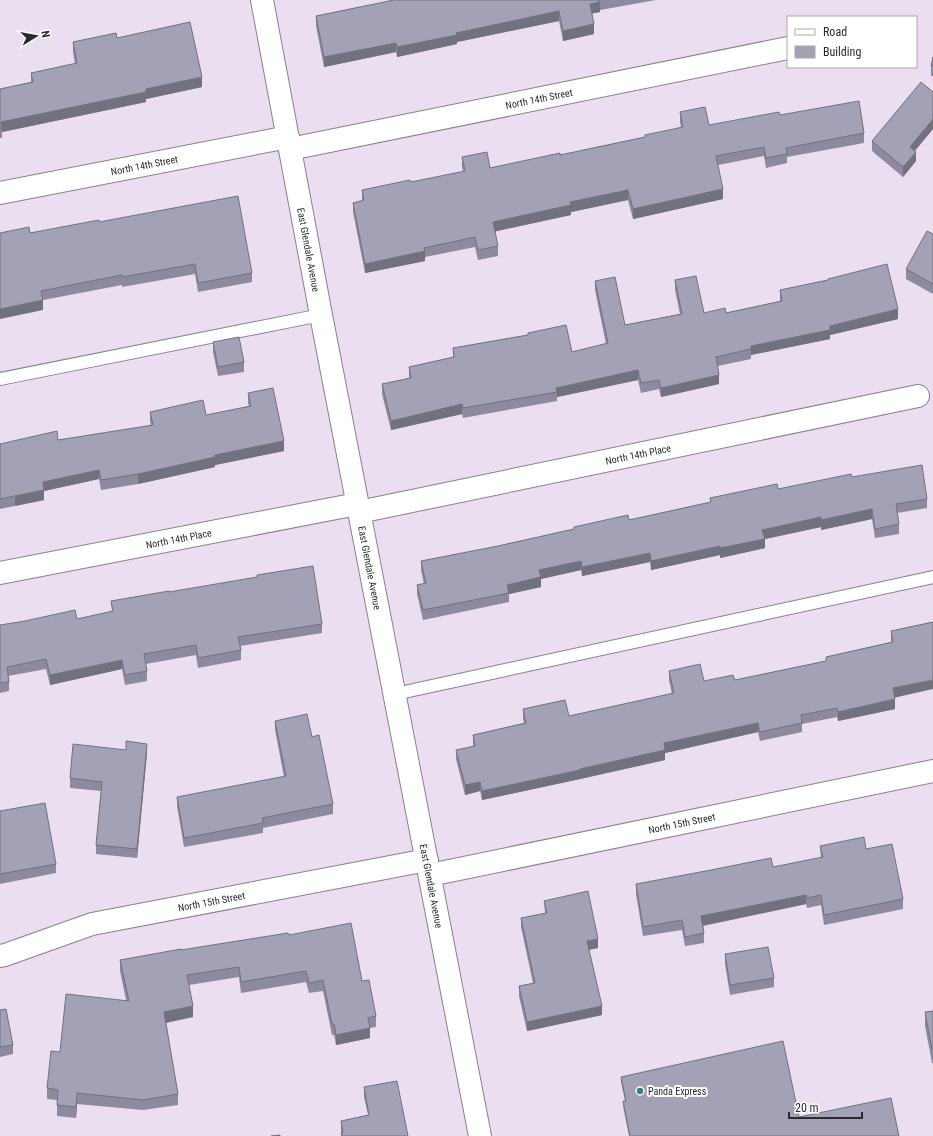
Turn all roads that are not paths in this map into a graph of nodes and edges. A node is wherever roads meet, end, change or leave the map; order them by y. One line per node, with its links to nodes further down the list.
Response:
1 (262, 0): 3 (street, East Glendale Avenue)
2 (787, 48): 3 (street, North 14th Street)
3 (289, 143): 4 (street, North 14th Street); 5 (street, East Glendale Avenue)
4 (0, 193)
5 (321, 315): 6 (lane); 8 (street, East Glendale Avenue)
6 (0, 378)
7 (918, 396): 8 (street, North 14th Place)
8 (358, 508): 9 (street, North 14th Place); 11 (street, East Glendale Avenue)
9 (0, 572)
10 (933, 577): 11 (lane)
11 (395, 694): 13 (street, East Glendale Avenue)
12 (933, 771): 13 (street, North 15th Street)
13 (428, 867): 14 (street, North 15th Street); 15 (street, East Glendale Avenue)
14 (0, 956)
15 (480, 1136)

